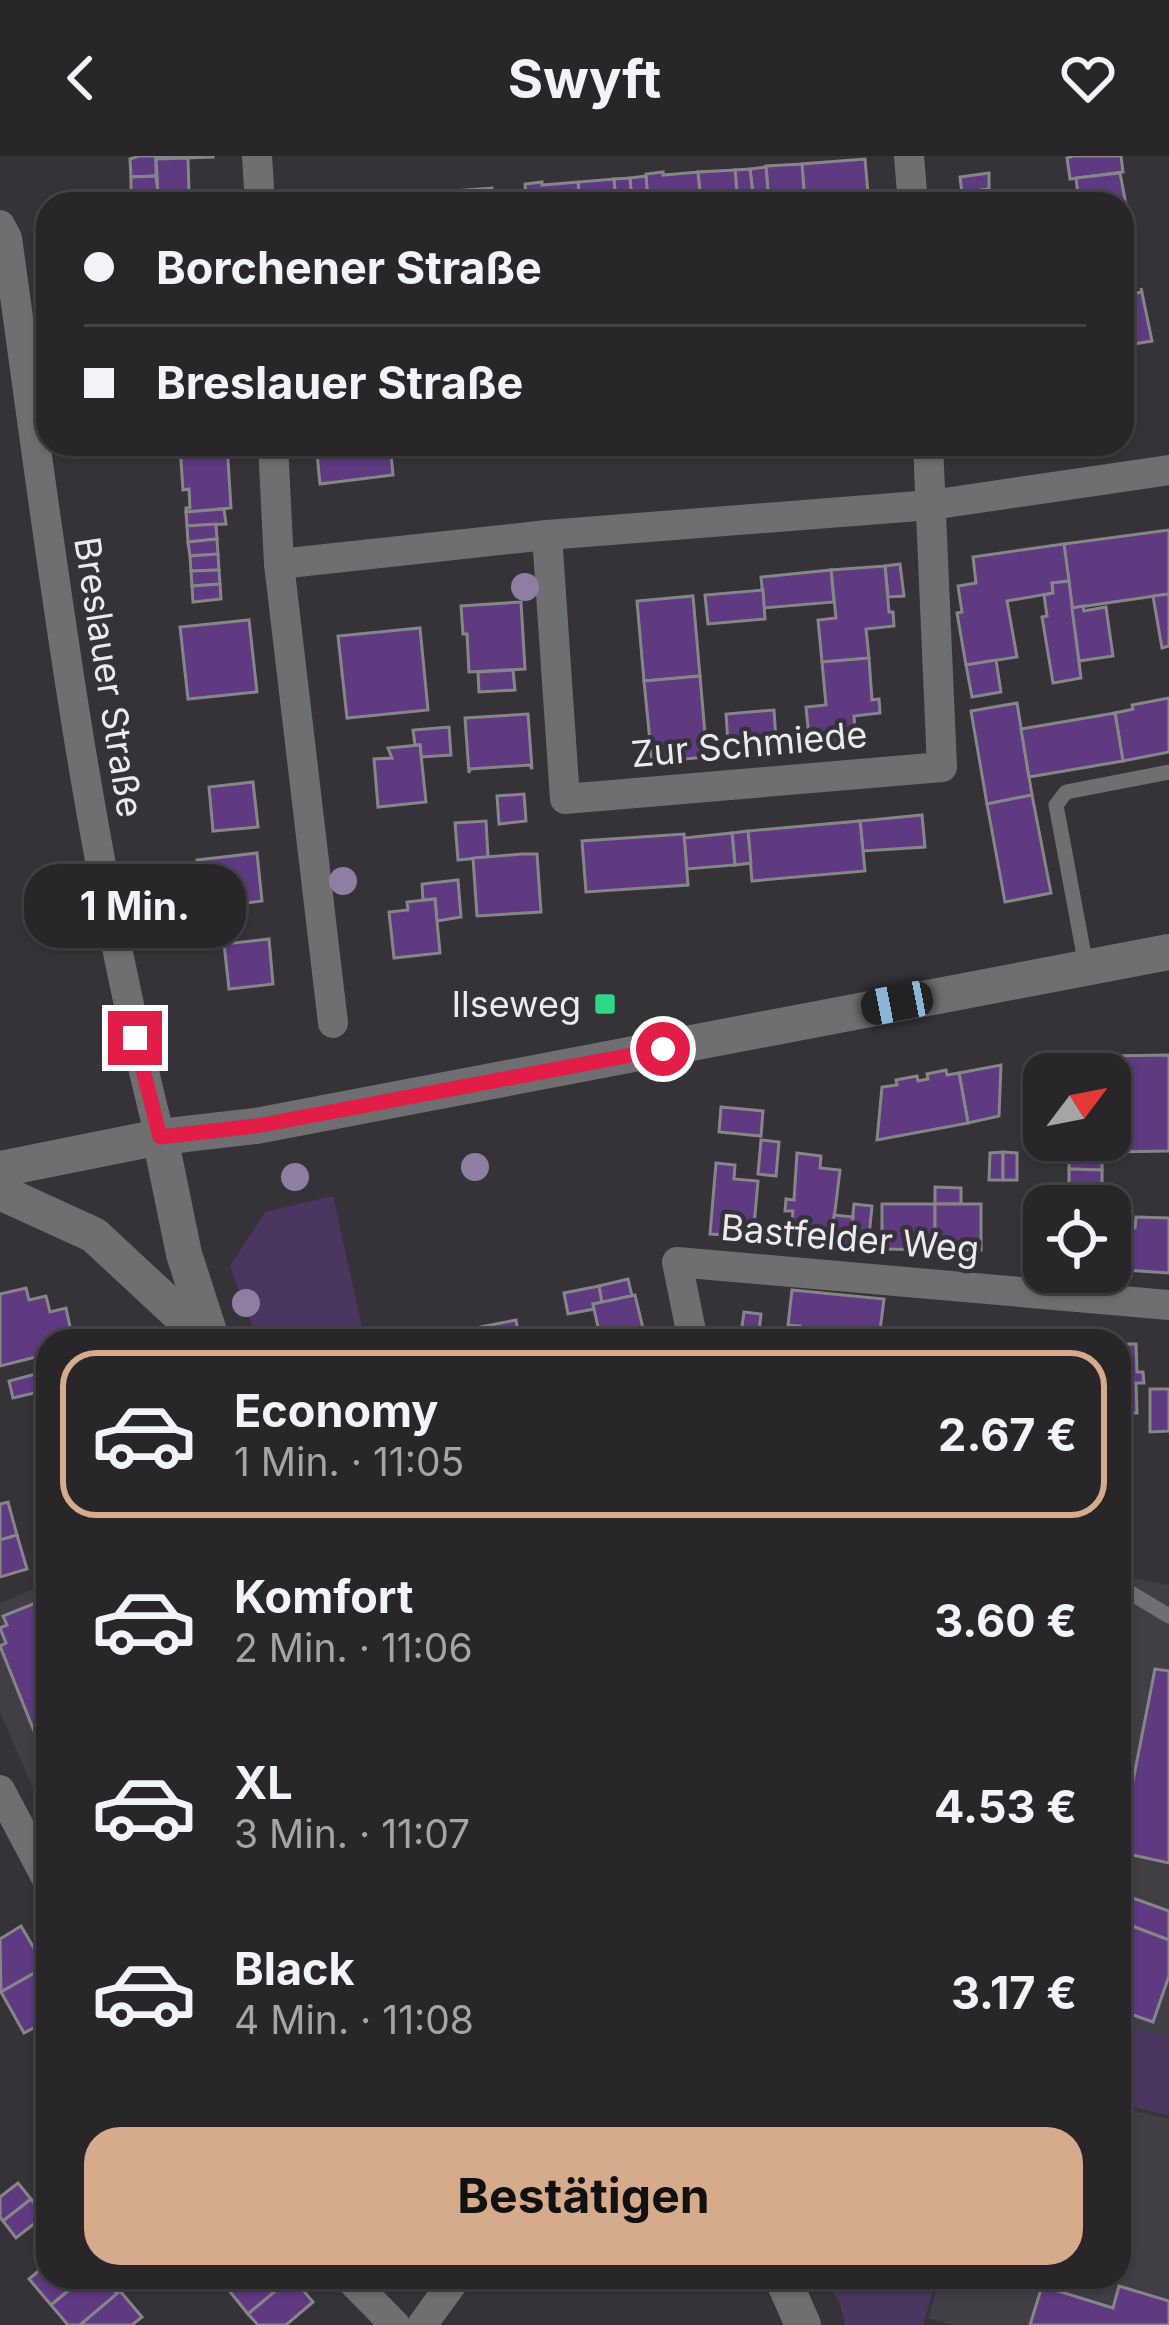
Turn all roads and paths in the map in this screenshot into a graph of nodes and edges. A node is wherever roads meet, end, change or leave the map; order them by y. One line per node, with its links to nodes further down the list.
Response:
1 (257, 156): 3 (street)
2 (909, 156): 4 (street)
3 (259, 192)
4 (912, 192)
5 (0, 225): 6 (street, Breslauer Straße)
6 (36, 444)
7 (38, 456): 18 (street, Breslauer Straße)
8 (273, 456): 13 (street)
9 (929, 456): 11 (street)
10 (1169, 470): 11 (street)
11 (931, 506): 12 (street); 12 (street, Zur Schmiede)
12 (547, 535): 13 (street)
13 (279, 563): 17 (street)
14 (1169, 772): 16 (lane)
15 (1169, 952): 16 (main road)
16 (1086, 968): 18 (main road)
17 (333, 1023)
18 (160, 1137): 19 (main road); 23 (main road)
19 (0, 1169)
20 (0, 1192): 22 (main road)
21 (1169, 1306): 24 (street, Bastfelder Weg)
22 (197, 1329)
23 (206, 1329)
24 (691, 1329)
25 (1131, 1593): 26 (lane)
26 (1169, 1616)
27 (0, 1790): 28 (street)
28 (36, 1858)
29 (360, 2289): 32 (street)
30 (448, 2289): 33 (street)
31 (787, 2289): 34 (main road)
32 (395, 2325)
33 (422, 2325)
34 (803, 2325)

